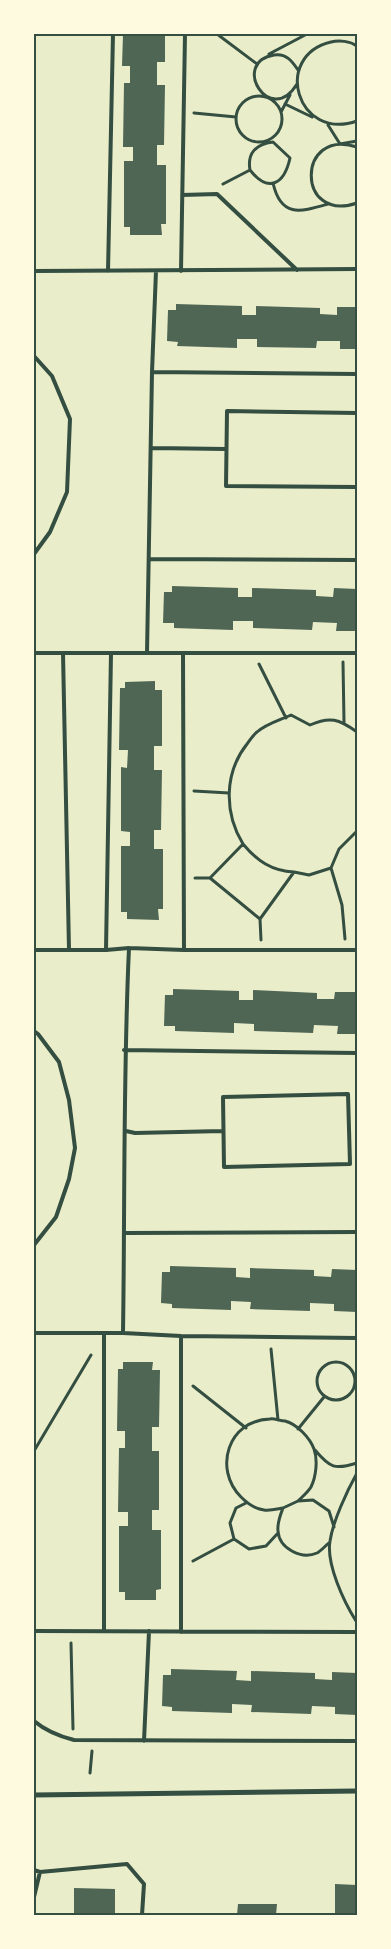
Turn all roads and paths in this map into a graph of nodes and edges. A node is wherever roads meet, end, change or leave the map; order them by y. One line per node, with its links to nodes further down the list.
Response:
1 (113, 34): 31 (lane)
2 (185, 34): 13 (lane)
3 (217, 34): 7 (path)
4 (307, 34): 6 (path)
5 (357, 46): 8 (path)
6 (267, 56): 7 (path); 8 (path)
7 (257, 64): 11 (path)
8 (298, 70): 9 (path)
9 (297, 83): 10 (path); 17 (path)
10 (291, 94): 11 (path); 12 (path)
11 (267, 97): 14 (path); 15 (path)
12 (285, 104): 14 (path); 17 (path)
13 (184, 112): 15 (path); 25 (lane)
14 (281, 112): 19 (path)
15 (236, 117): 19 (path)
16 (357, 121): 17 (path)
17 (328, 124): 20 (path)
18 (357, 141): 20 (path)
19 (262, 143): 22 (path); 23 (path)
20 (340, 144): 21 (path); 27 (path)
21 (357, 147)
22 (250, 170): 23 (path); 24 (path)
23 (273, 183): 27 (path)
24 (214, 184)
25 (182, 195): 29 (lane); 33 (lane)
26 (357, 203): 27 (path)
27 (328, 204)
28 (357, 269): 29 (lane)
29 (297, 270): 33 (lane)
30 (34, 271): 31 (lane)
31 (108, 271): 32 (lane)
32 (156, 271): 33 (lane); 35 (lane)
33 (181, 271)
34 (34, 356): 41 (lane)
35 (152, 372): 36 (lane); 38 (lane)
36 (357, 374)
37 (357, 413): 39 (lane)
38 (152, 448): 39 (lane); 42 (lane)
39 (226, 449): 40 (lane)
40 (357, 487)
41 (34, 554)
42 (149, 558): 43 (lane); 47 (lane)
43 (357, 560)
44 (34, 653): 45 (lane)
45 (62, 653): 46 (lane); 66 (lane)
46 (112, 653): 47 (lane); 67 (lane)
47 (147, 653): 50 (lane)
48 (343, 653): 49 (lane); 51 (lane); 53 (path)
49 (357, 653)
50 (183, 654): 51 (lane); 55 (lane)
51 (254, 654): 52 (path)
52 (286, 718): 53 (path); 56 (path)
53 (344, 722): 54 (path)
54 (357, 732)
55 (184, 791): 56 (path); 61 (lane)
56 (229, 793): 58 (path)
57 (357, 830): 59 (path)
58 (243, 844): 60 (path); 62 (path)
59 (331, 868): 60 (path); 70 (path)
60 (294, 872): 63 (path)
61 (184, 878): 62 (path); 68 (lane)
62 (210, 878): 63 (path)
63 (260, 919): 69 (path)
64 (129, 948): 67 (lane); 68 (lane); 73 (lane)
65 (34, 950): 66 (lane)
66 (69, 950): 67 (lane)
67 (106, 950)
68 (184, 950): 69 (lane)
69 (261, 950): 70 (lane)
70 (346, 950): 71 (lane)
71 (357, 950)
72 (34, 1031): 79 (lane)
73 (124, 1050): 74 (lane); 75 (lane)
74 (357, 1053)
75 (126, 1131): 76 (lane); 78 (lane)
76 (223, 1131): 76 (lane)
77 (357, 1232): 78 (lane)
78 (124, 1233): 80 (lane)
79 (34, 1245)
80 (123, 1332): 82 (lane); 83 (lane)
81 (34, 1333): 82 (lane)
82 (104, 1334): 92 (path); 106 (lane)
83 (181, 1336): 84 (lane); 86 (lane)
84 (270, 1337): 85 (lane); 88 (path)
85 (357, 1338)
86 (181, 1377): 89 (path); 102 (lane)
87 (324, 1397): 87 (path); 90 (path)
88 (278, 1420): 89 (path); 90 (path)
89 (246, 1428): 96 (path)
90 (298, 1429): 91 (path)
91 (314, 1450): 93 (path); 95 (path)
92 (34, 1451)
93 (357, 1463)
94 (357, 1473): 98 (path)
95 (298, 1501): 97 (path); 98 (path)
96 (246, 1503): 97 (path); 100 (path)
97 (283, 1508): 99 (path)
98 (334, 1527): 101 (path)
99 (278, 1533): 100 (path); 101 (path)
100 (234, 1539): 102 (path)
101 (329, 1542): 103 (path)
102 (181, 1568): 108 (lane)
103 (357, 1624)
104 (34, 1631): 105 (lane)
105 (71, 1631): 106 (lane); 111 (path)
106 (104, 1631): 107 (lane)
107 (149, 1631): 108 (lane); 112 (lane)
108 (181, 1632): 109 (lane)
109 (357, 1632)
110 (34, 1720): 111 (lane)
111 (74, 1740): 112 (lane)
112 (144, 1741): 113 (lane)
113 (357, 1741)
114 (91, 1764): 115 (path)
115 (90, 1773)
116 (357, 1791): 117 (street)
117 (34, 1795)
118 (34, 1870): 119 (lane)
119 (40, 1872): 120 (lane); 121 (lane)
120 (34, 1897)
121 (142, 1915)

